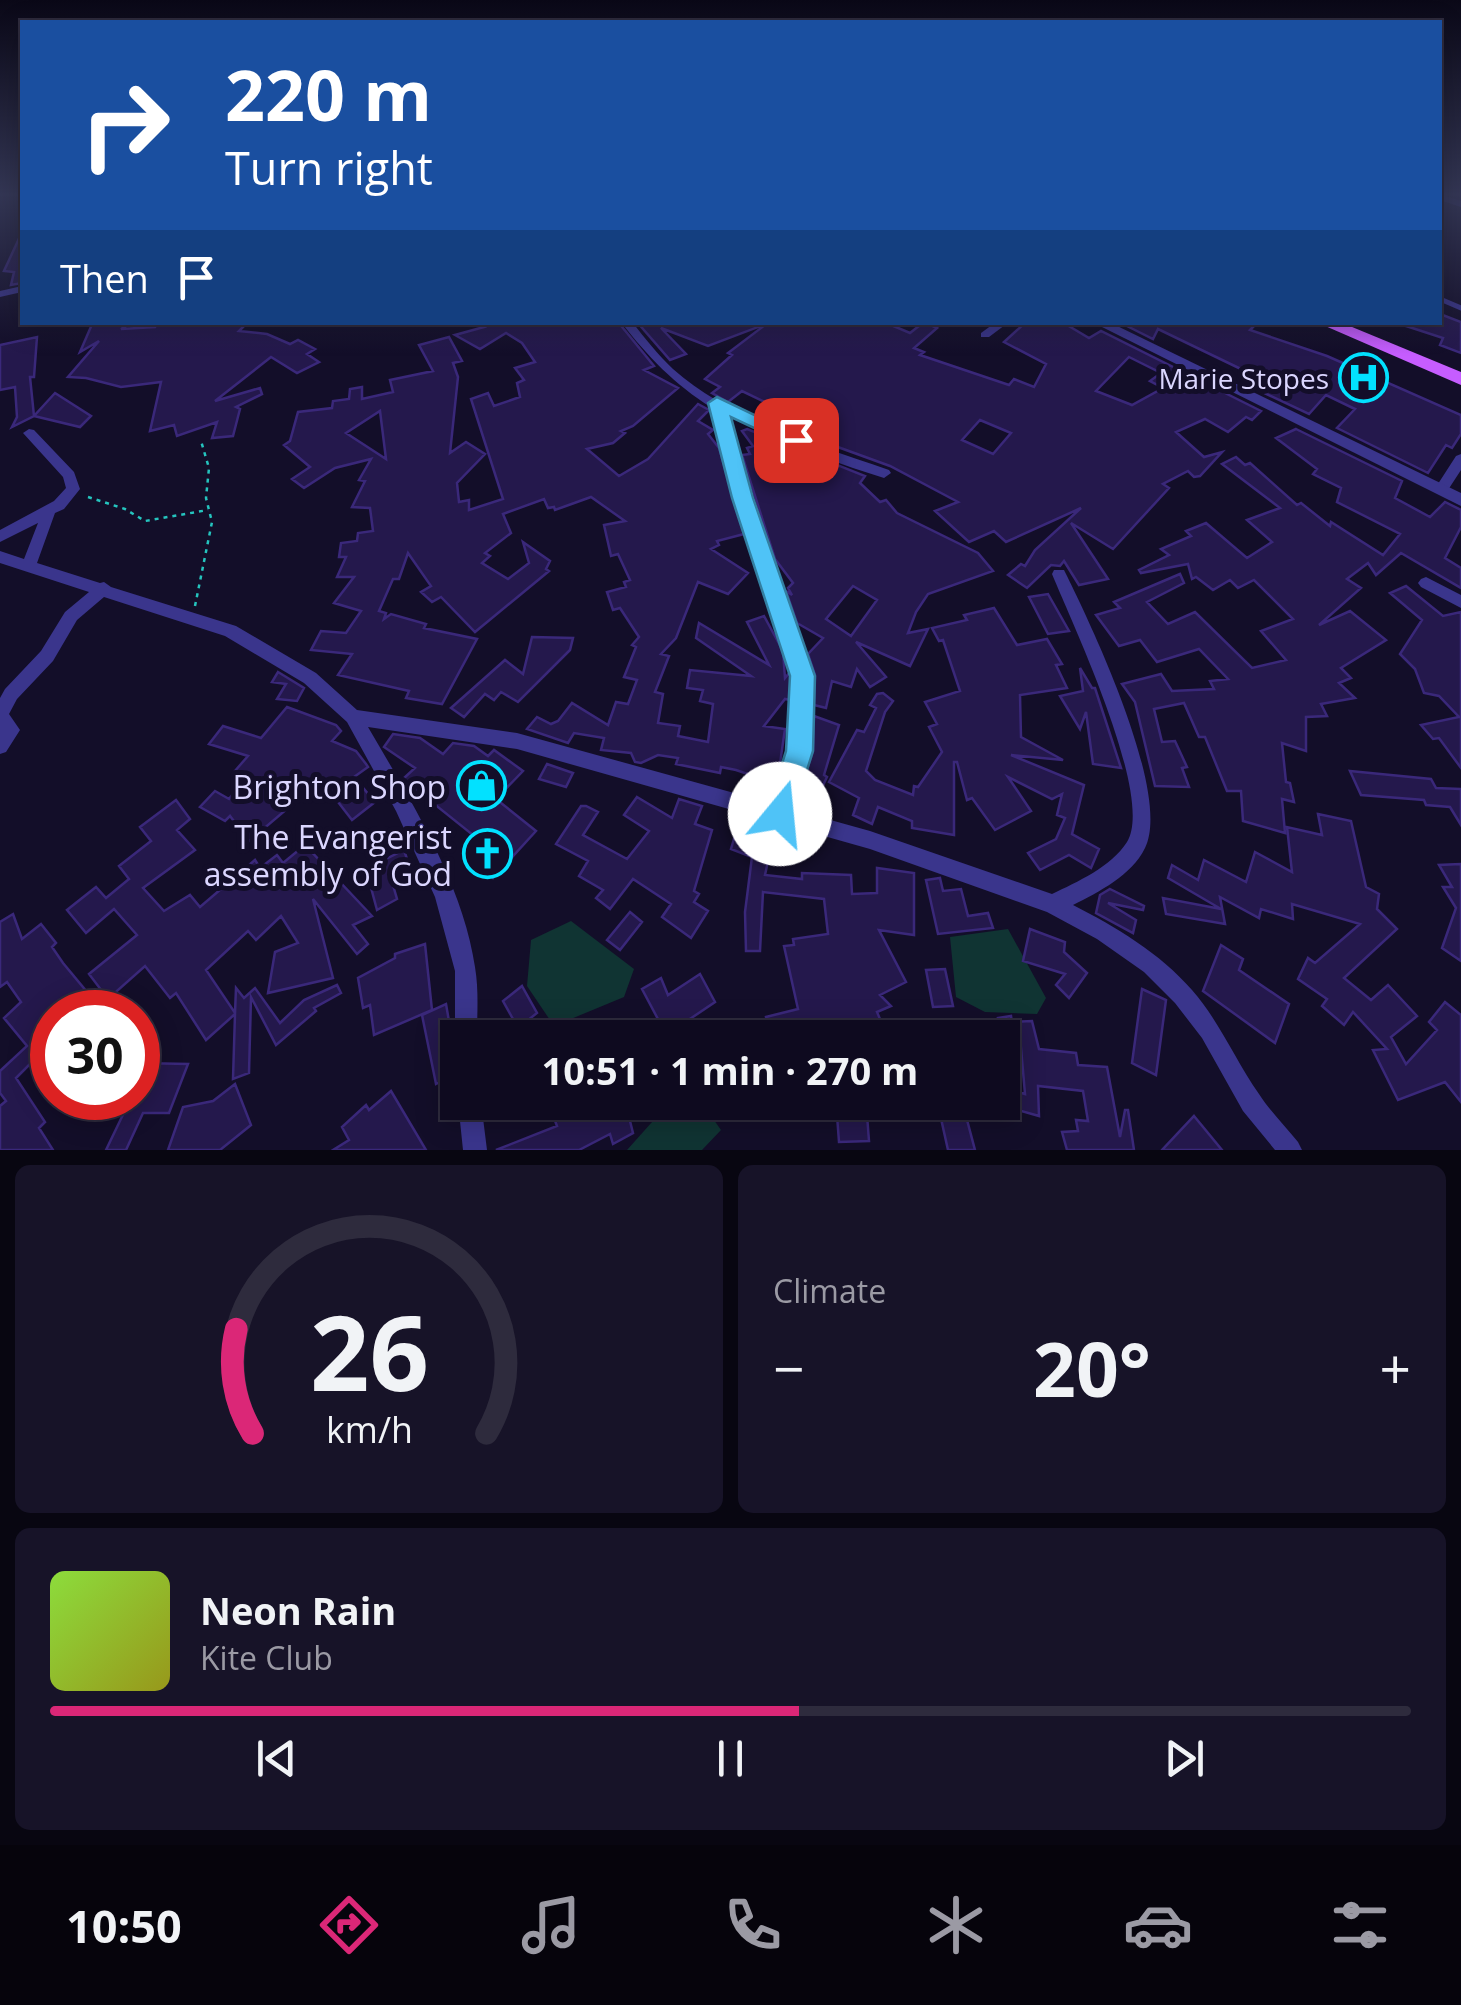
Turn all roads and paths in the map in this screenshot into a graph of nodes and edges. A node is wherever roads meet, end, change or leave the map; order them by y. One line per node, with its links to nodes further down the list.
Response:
1 (629, 325): 9 (street)
2 (1000, 325): 6 (street)
3 (1104, 325): 15 (street)
4 (1331, 325): 8 (main road)
5 (1363, 325): 7 (main road)
6 (985, 335)
7 (1461, 366)
8 (1461, 379)
9 (717, 403): 13 (street); 29 (street)
10 (29, 433): 14 (street)
11 (202, 440): 17 (path)
12 (1461, 459): 15 (street)
13 (884, 473)
14 (73, 489): 17 (path); 18 (street)
15 (1441, 490): 16 (street)
16 (1461, 500)
17 (210, 510): 26 (path)
18 (48, 511): 19 (street); 21 (street)
19 (0, 537)
20 (0, 557): 21 (street)
21 (29, 566): 24 (street)
22 (1059, 574): 30 (street)
23 (1426, 583): 25 (street)
24 (104, 588): 26 (street); 28 (street)
25 (1461, 602)
26 (192, 617): 27 (street)
27 (353, 717): 29 (street); 31 (street)
28 (0, 746)
29 (780, 814): 30 (street)
30 (1052, 904): 34 (street)
31 (466, 1020)
32 (471, 1120): 33 (street)
33 (475, 1150)
34 (1290, 1150)

